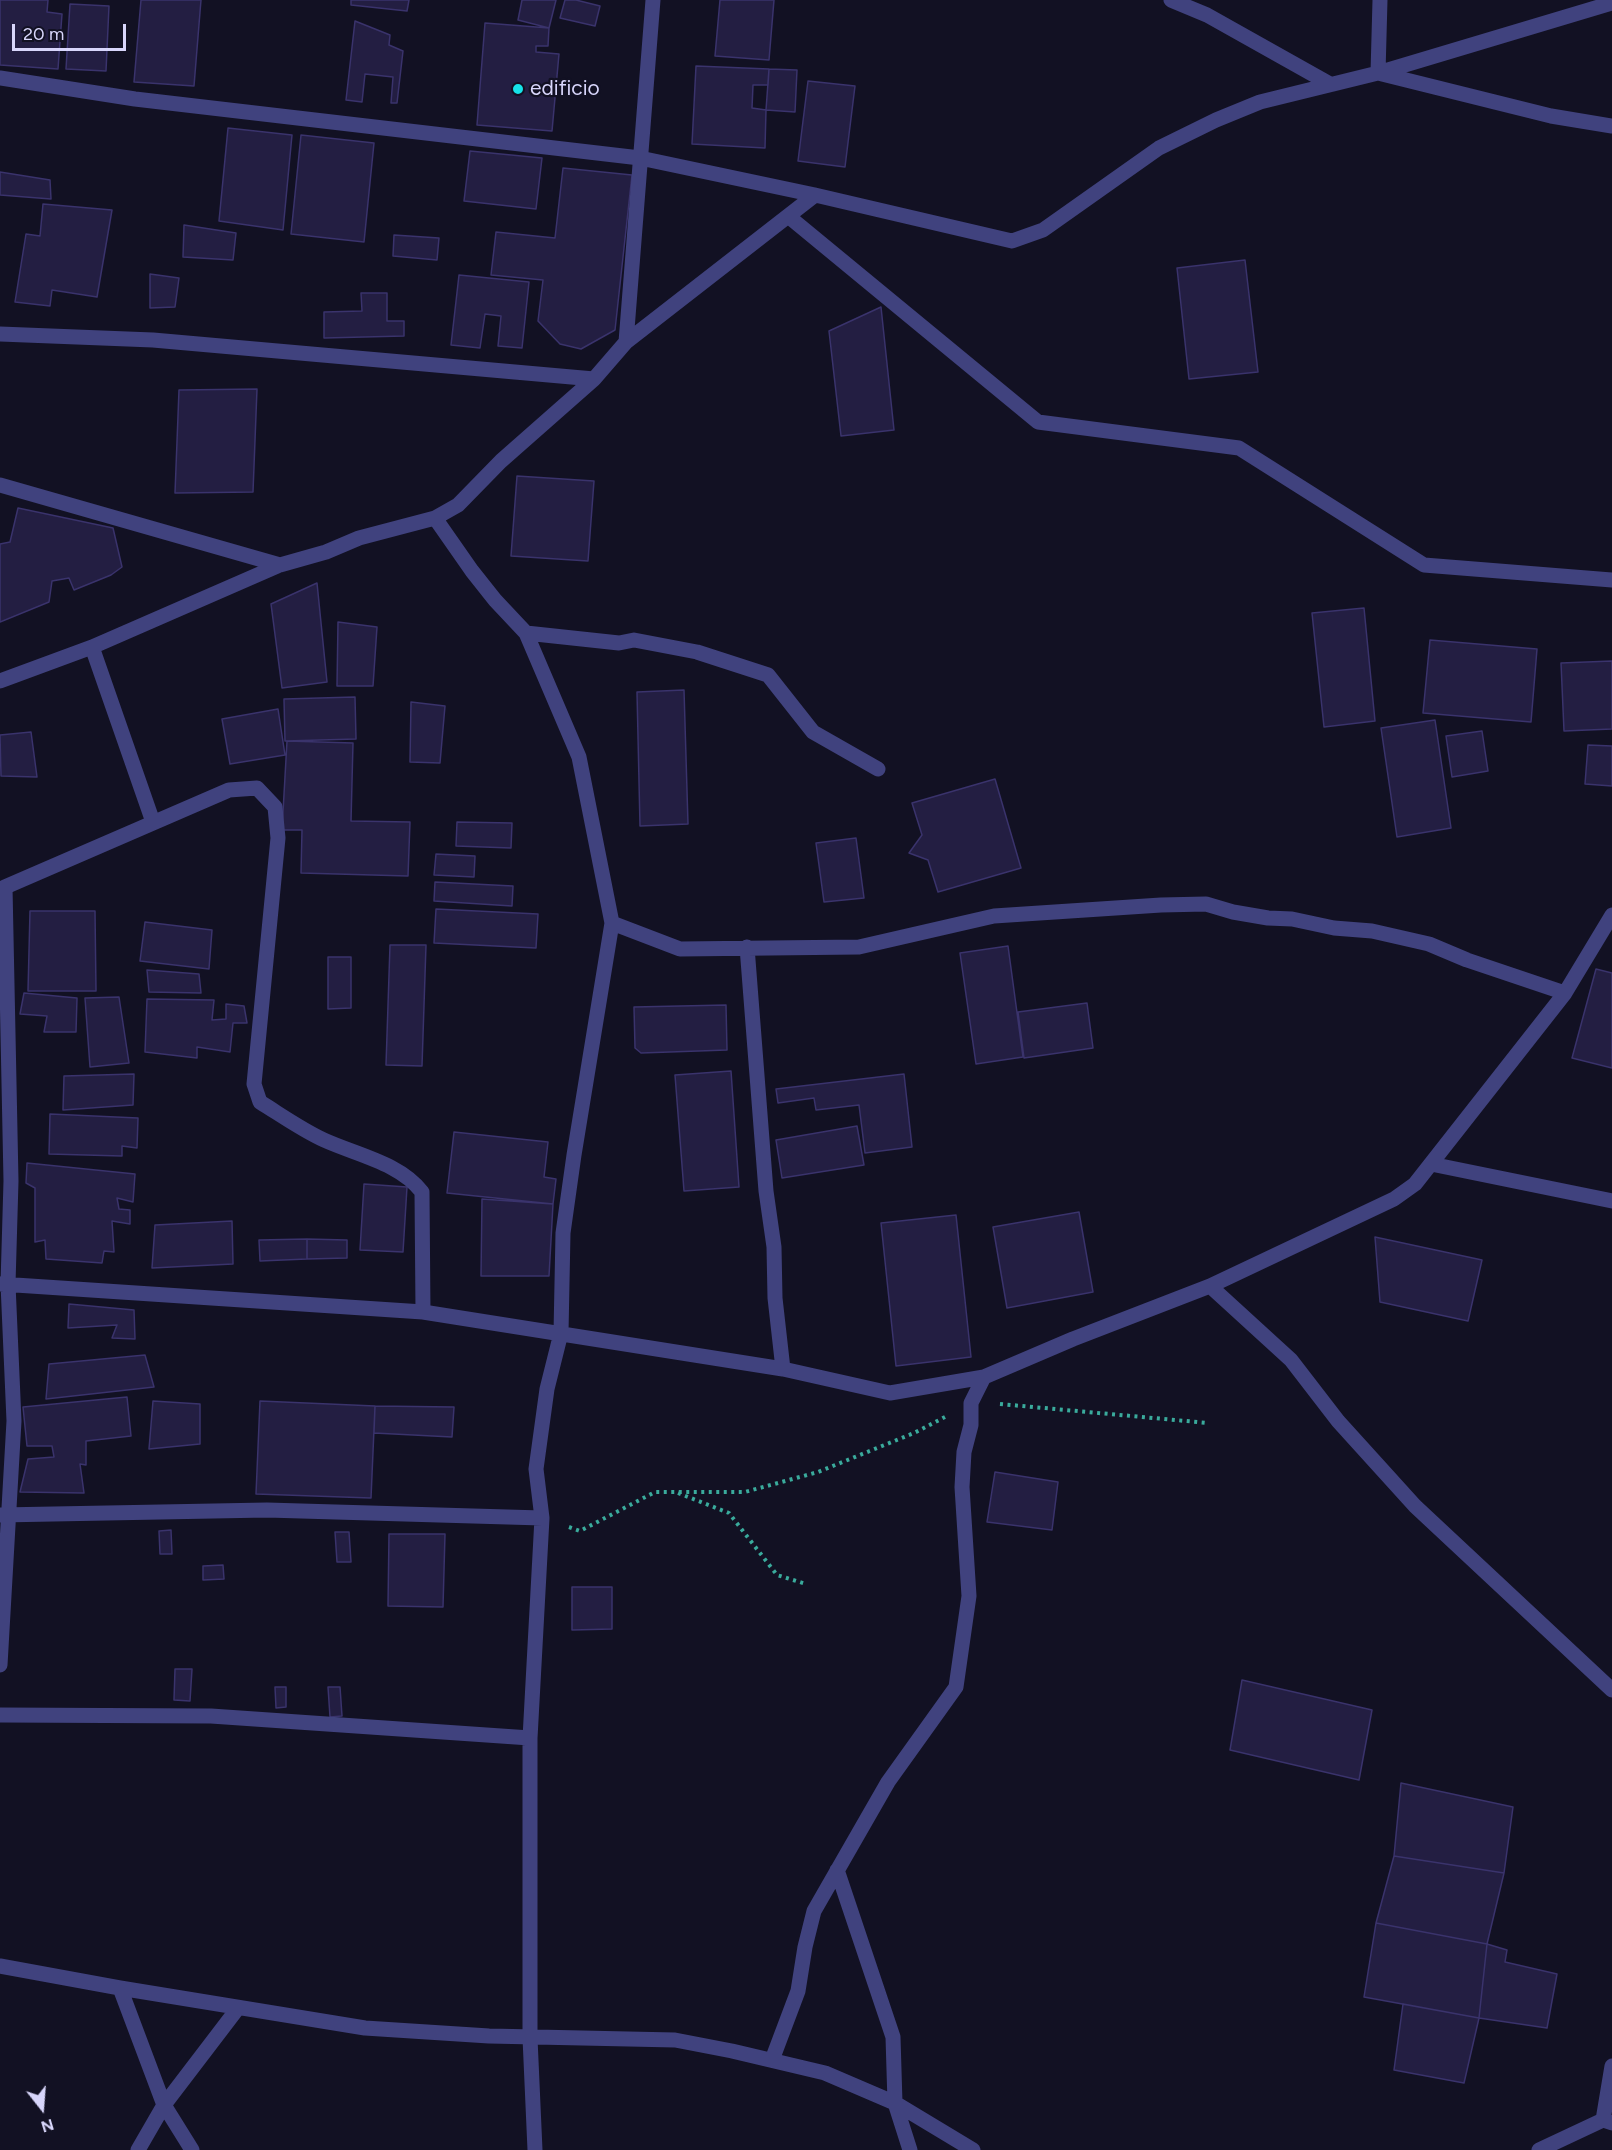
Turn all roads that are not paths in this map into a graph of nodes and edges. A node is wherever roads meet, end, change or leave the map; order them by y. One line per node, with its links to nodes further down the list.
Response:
1 (653, 0): 9 (street)
2 (1171, 0): 7 (street)
3 (1380, 0): 5 (street)
4 (1612, 3): 5 (street)
5 (1377, 73): 7 (street); 8 (street)
6 (0, 78): 9 (street)
7 (1330, 84): 10 (street)
8 (1612, 126)
9 (640, 158): 10 (street); 13 (street)
10 (815, 195): 11 (street)
11 (788, 216): 13 (street); 18 (street)
12 (0, 334): 14 (street)
13 (626, 342): 14 (street)
14 (594, 379): 16 (street)
15 (0, 485): 17 (street)
16 (435, 518): 17 (street); 19 (street)
17 (280, 565): 20 (street)
18 (1612, 580)
19 (526, 633): 22 (street); 26 (street)
20 (92, 647): 21 (street); 23 (street)
21 (0, 681)
22 (878, 770)
23 (153, 822): 24 (street); 34 (street)
24 (2, 888): 30 (street)
25 (1612, 915): 28 (street)
26 (612, 923): 27 (street); 35 (street)
27 (747, 947): 28 (street); 36 (street)
28 (1565, 993): 29 (street)
29 (1431, 1164): 31 (street); 33 (street)
30 (5, 1181): 32 (street)
31 (1612, 1201)
32 (4, 1284): 34 (street); 38 (street)
33 (1210, 1286): 37 (street); 41 (street)
34 (423, 1312): 35 (street)
35 (561, 1333): 36 (street); 39 (street)
36 (783, 1369): 37 (street)
37 (984, 1377): 44 (street)
38 (5, 1515): 39 (street); 40 (street)
39 (542, 1518): 43 (street)
40 (0, 1665)
41 (1612, 1690)
42 (0, 1715): 43 (street)
43 (530, 1738): 48 (street)
44 (837, 1870): 49 (street); 51 (street)
45 (0, 1966): 46 (street)
46 (120, 1988): 47 (street); 52 (street)
47 (238, 2008): 48 (street); 52 (street)
48 (530, 2038): 49 (street); 56 (street)
49 (772, 2060): 51 (street)
50 (1612, 2066): 53 (street)
51 (895, 2103): 57 (street); 58 (street)
52 (164, 2105): 54 (street); 55 (street)
53 (1607, 2121): 59 (street)
54 (138, 2150)
55 (192, 2150)
56 (535, 2150)
57 (910, 2150)
58 (973, 2150)
59 (1539, 2150)

